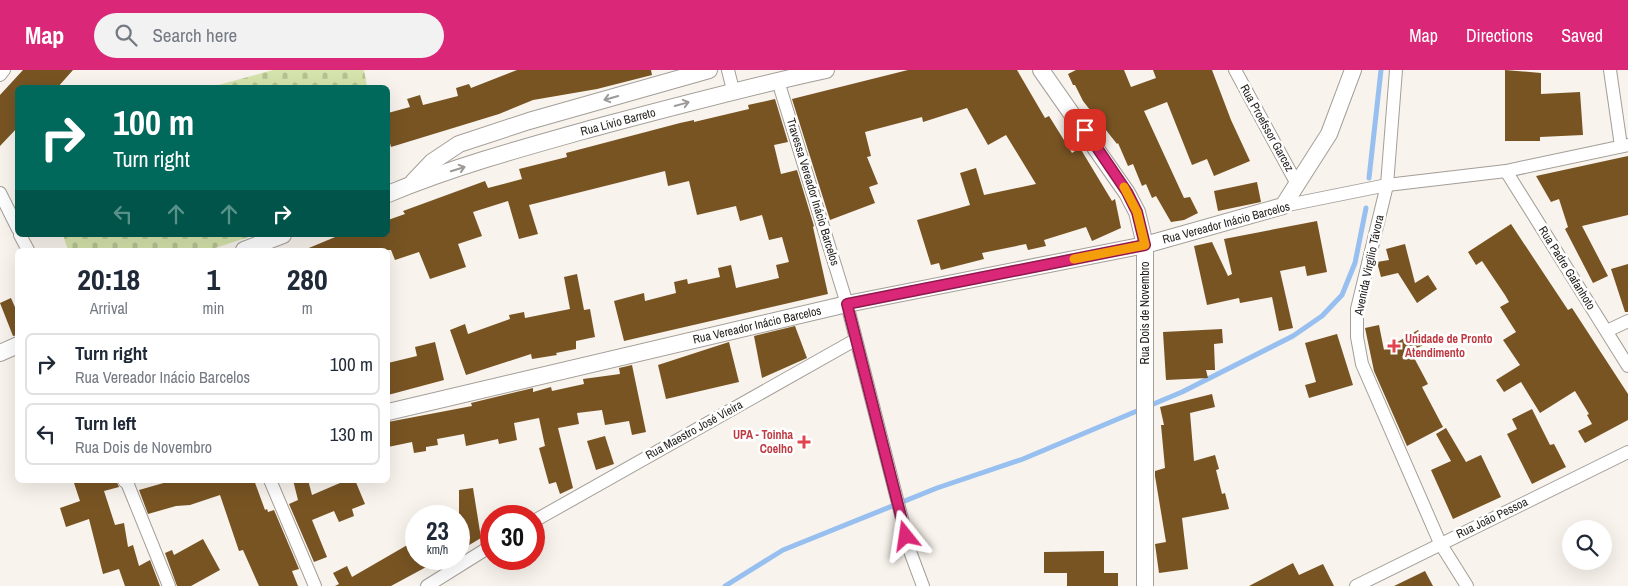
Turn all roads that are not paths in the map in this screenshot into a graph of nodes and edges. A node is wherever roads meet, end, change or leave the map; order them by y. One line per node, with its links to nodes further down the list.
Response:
1 (4, 70): 10 (street)
2 (709, 70): 15 (street, Rua Lívio Barreto, one-way to 15)
3 (728, 70): 12 (street)
4 (826, 70): 11 (street, Rua Lívio Barreto)
5 (1041, 70): 23 (street, Rua Dois de Novembro)
6 (1235, 70): 17 (street, Rua Proefssor Garcez)
7 (1353, 70): 17 (street)
8 (1396, 70): 16 (street, Avenida Virgílio Távora)
9 (1610, 70): 13 (street)
10 (0, 75)
11 (778, 81): 12 (street, Rua Lívio Barreto); 25 (street, Travessa Vereador Inácio Barcelos)
12 (733, 90): 15 (street, Rua Lívio Barreto, one-way to 12)
13 (1625, 146): 14 (street, Rua Vereador Inácio Barcelos)
14 (1506, 172): 16 (street, Rua Vereador Inácio Barcelos); 27 (street, Rua Padre Gafanhoto)
15 (412, 184): 18 (street, Rua Lívio Barreto)
16 (1387, 185): 20 (street, Rua Vereador Inácio Barcelos); 37 (street, Avenida Virgílio Távora)
17 (1298, 186): 20 (street)
18 (390, 193)
19 (0, 194): 21 (street)
20 (1283, 206): 23 (street, Rua Vereador Inácio Barcelos)
21 (15, 223)
22 (277, 237): 24 (street)
23 (1145, 245): 25 (street, Rua Vereador Inácio Barcelos); 43 (street, Rua Dois de Novembro)
24 (249, 248)
25 (847, 304): 28 (street, Travessa Vereador Inácio Barcelos); 32 (street, Rua Vereador Inácio Barcelos)
26 (1628, 322): 27 (street)
27 (1607, 331): 31 (street, Rua Padre Gafanhoto)
28 (855, 340): 36 (street, Rua Maestro José Vieira); 42 (street, Travessa Vereador Inácio Barcelos)
29 (15, 346): 30 (street)
30 (0, 354)
31 (1628, 366)
32 (390, 412)
33 (1628, 452): 37 (street, Rua João Pessoa)
34 (127, 483): 39 (street)
35 (271, 483): 40 (street)
36 (545, 515)
37 (1440, 543): 44 (street, Rua João Pessoa); 45 (street, Avenida Virgílio Távora)
38 (480, 553): 41 (street)
39 (169, 586)
40 (315, 586)
41 (426, 586)
42 (923, 586)
43 (1145, 586)
44 (1356, 586)
45 (1467, 586)

